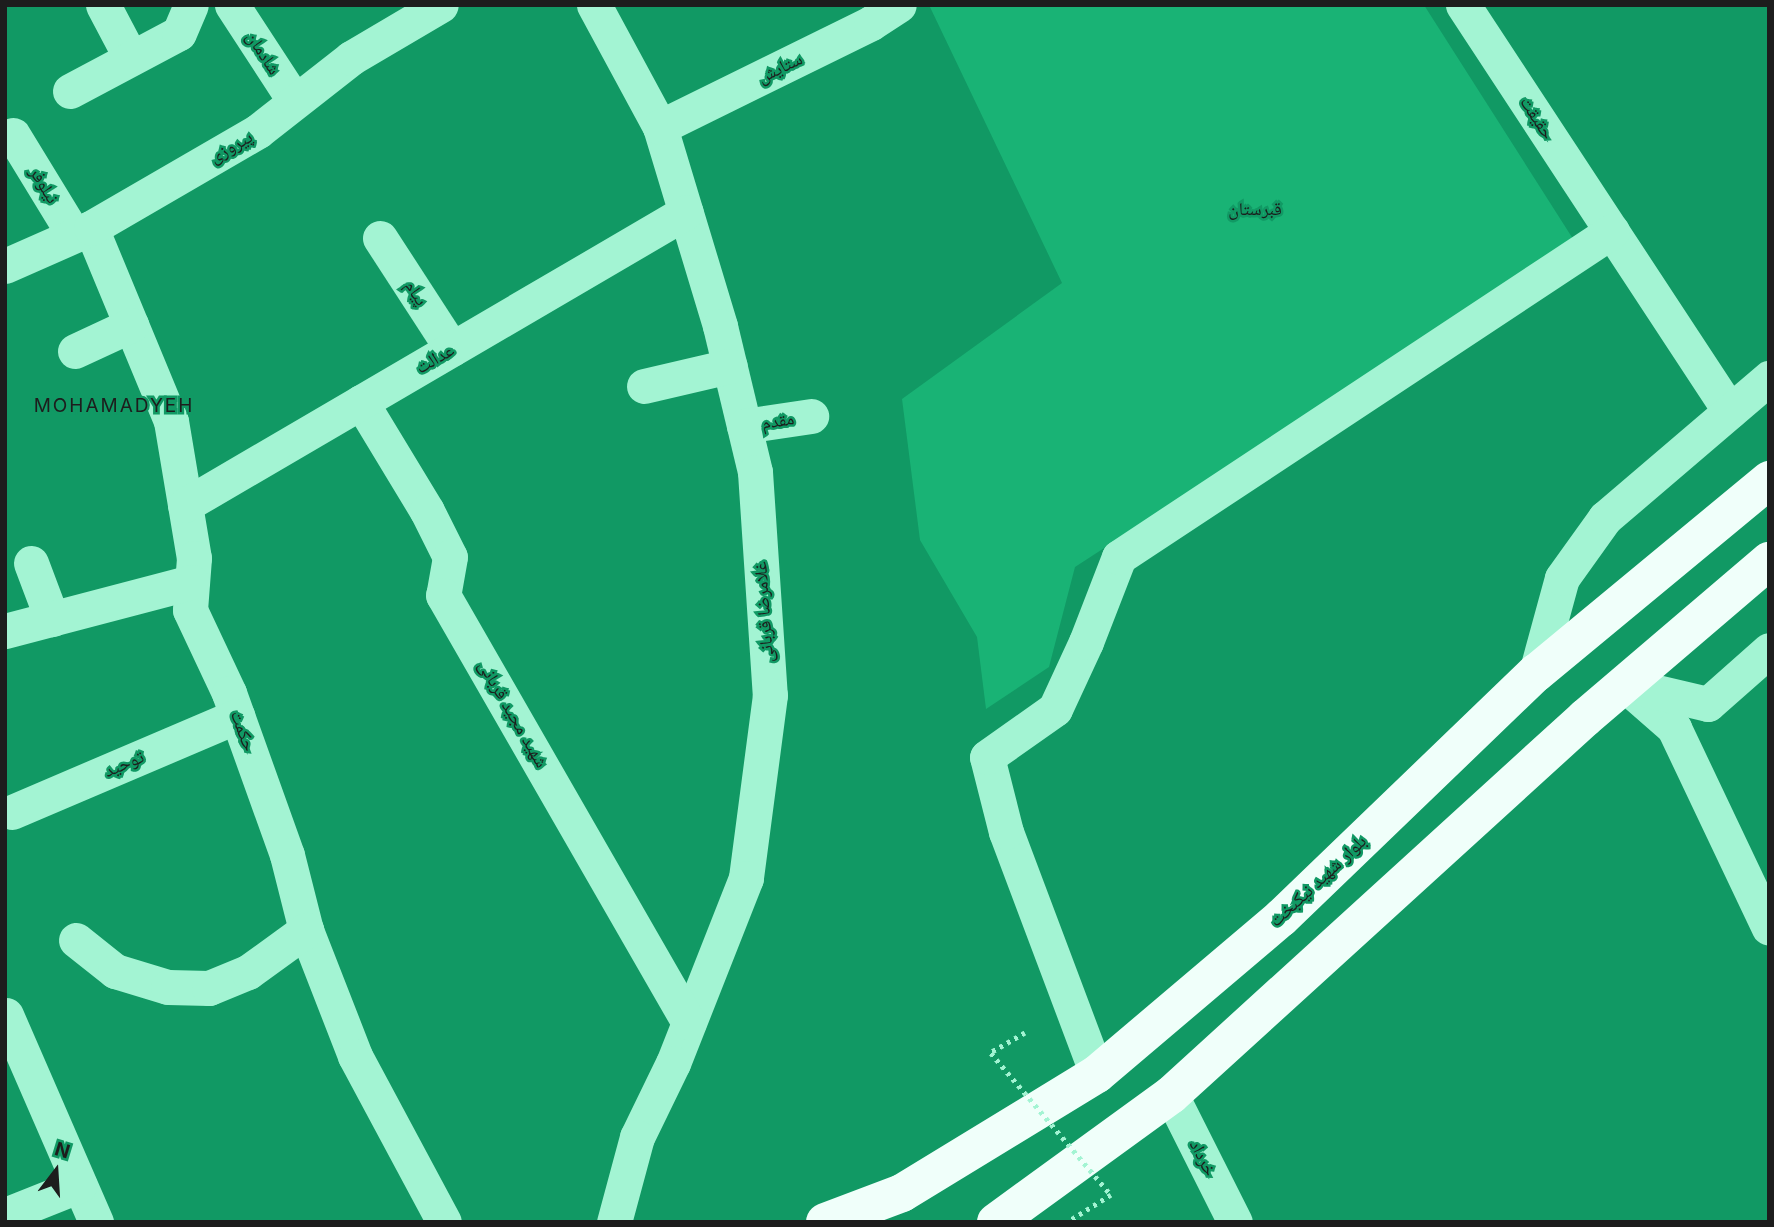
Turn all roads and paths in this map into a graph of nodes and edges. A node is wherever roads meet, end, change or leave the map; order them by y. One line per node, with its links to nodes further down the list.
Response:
1 (103, 5): 8 (street)
2 (191, 5): 8 (street)
3 (232, 5): 10 (street, شادمان)
4 (441, 5): 10 (street, پیروزی)
5 (594, 5): 11 (street, غلامرضا قربانی)
6 (899, 5): 11 (street, ستایش)
7 (1463, 5): 15 (street, حقیقت)
8 (131, 58): 9 (street)
9 (70, 91)
10 (294, 100): 14 (street, پیروزی)
11 (660, 127): 13 (street, غلامرضا قربانی)
12 (13, 135): 14 (street, نیلوفر)
13 (686, 212): 19 (street, عدالت); 21 (street, غلامرضا قربانی)
14 (83, 231): 17 (street, پیروزی); 18 (street, حکمت)
15 (1612, 231): 25 (street, حقیقت); 46 (street)
16 (380, 238): 19 (street, پیام)
17 (5, 266)
18 (131, 325): 20 (street); 29 (street, حکمت)
19 (452, 349): 24 (street, عدالت)
20 (75, 351)
21 (730, 366): 23 (street); 27 (street, غلامرضا قربانی)
22 (1769, 378): 25 (street)
23 (644, 386)
24 (361, 402): 29 (street, عدالت); 44 (street, شهید مجید قربانی)
25 (1730, 411): 36 (street)
26 (811, 416): 27 (street, مقدم)
27 (744, 426): 44 (street, غلامرضا قربانی)
28 (1769, 480): 36 (main road, بلوار شهید نیکبخت)
29 (185, 505): 32 (street, حکمت)
30 (1769, 561): 37 (main road)
31 (31, 563): 33 (street)
32 (192, 582): 33 (street); 38 (street, حکمت)
33 (52, 619): 34 (street)
34 (5, 631)
35 (1769, 650): 37 (street)
36 (1536, 673): 46 (main road, بلوار شهید نیکبخت)
37 (1624, 684): 40 (street); 47 (main road)
38 (237, 716): 39 (street, توحید); 41 (street, حکمت)
39 (12, 812)
40 (1769, 928)
41 (306, 930): 42 (street); 51 (street, حکمت)
42 (76, 940)
43 (6, 1015): 48 (street)
44 (689, 1022): 52 (street, غلامرضا قربانی)
45 (1025, 1033): 55 (path, bridge)
46 (1097, 1074): 53 (main road, بلوار شهید نیکبخت)
47 (1171, 1095): 54 (main road); 56 (street, خرداد)
48 (80, 1185): 49 (street); 50 (street)
49 (10, 1213)
50 (96, 1222)
51 (443, 1222)
52 (614, 1222)
53 (825, 1222)
54 (996, 1222)
55 (1068, 1222)
56 (1235, 1222)

